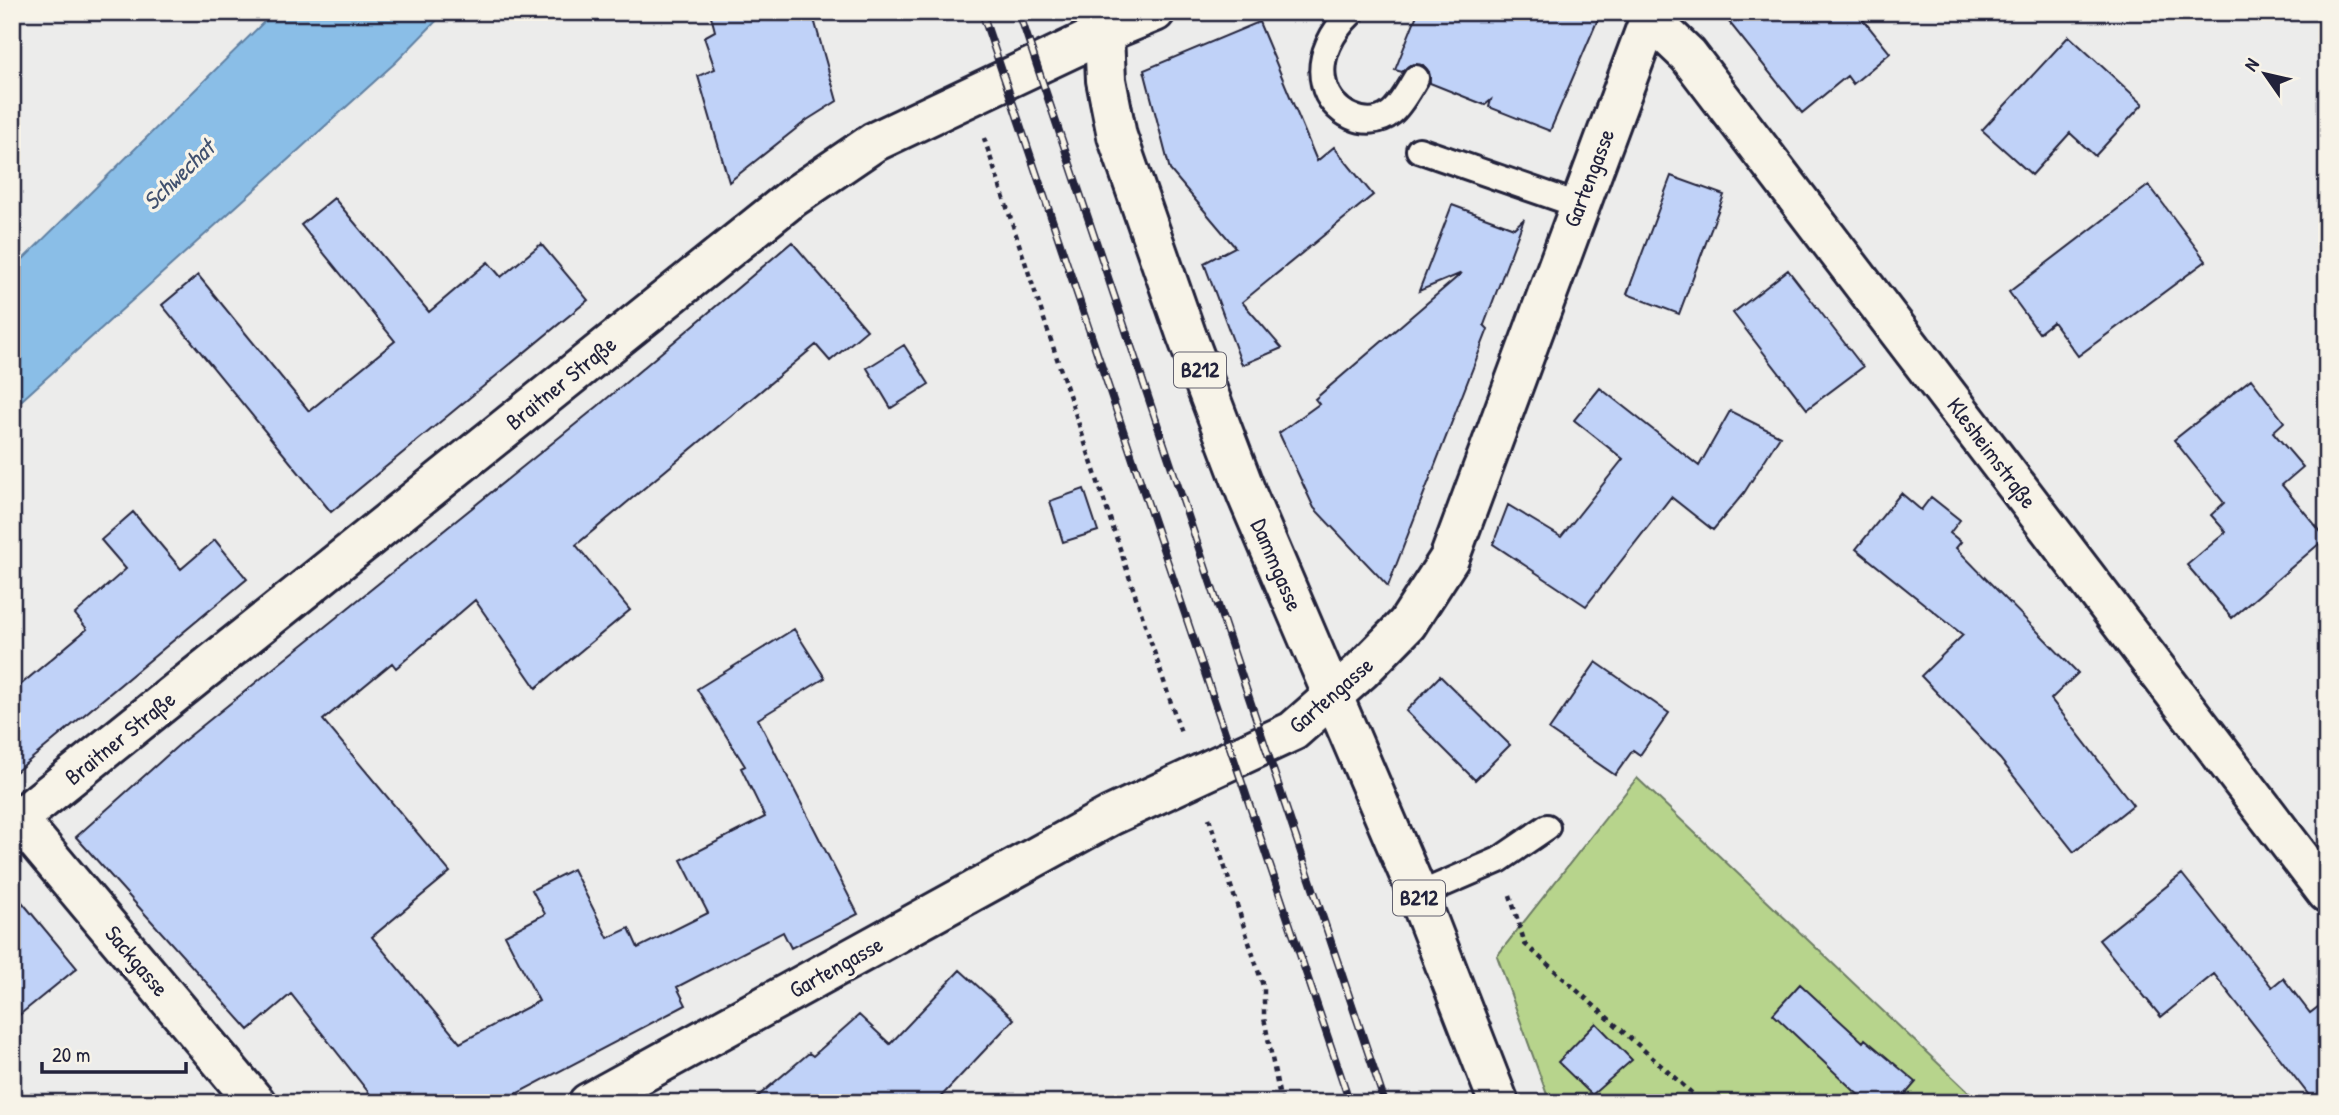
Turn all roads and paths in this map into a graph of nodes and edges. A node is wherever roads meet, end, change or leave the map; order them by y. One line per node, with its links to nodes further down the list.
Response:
1 (1156, 12): 4 (street, Braitner Straße)
2 (1352, 12): 5 (lane)
3 (1643, 15): 8 (street, Gartengasse); 14 (street, Klesheimstraße)
4 (1103, 23): 9 (street, Dammgasse / B212); 11 (street, Braitner Straße)
5 (1416, 78)
6 (994, 132): 10 (path)
7 (1419, 150): 8 (lane)
8 (1578, 205): 9 (street, Gartengasse)
9 (1334, 696): 10 (street, Gartengasse); 15 (street, Dammgasse / B212)
10 (1196, 777): 16 (street, Gartengasse); 18 (path)
11 (15, 822): 17 (street, Sackgasse)
12 (1548, 827): 13 (lane)
13 (1499, 860): 15 (lane); 20 (path)
14 (2327, 893)
15 (1418, 895): 19 (street, Dammgasse / B212)
16 (601, 1100)
17 (256, 1103)
18 (1281, 1103)
19 (1499, 1103)
20 (1703, 1103)

